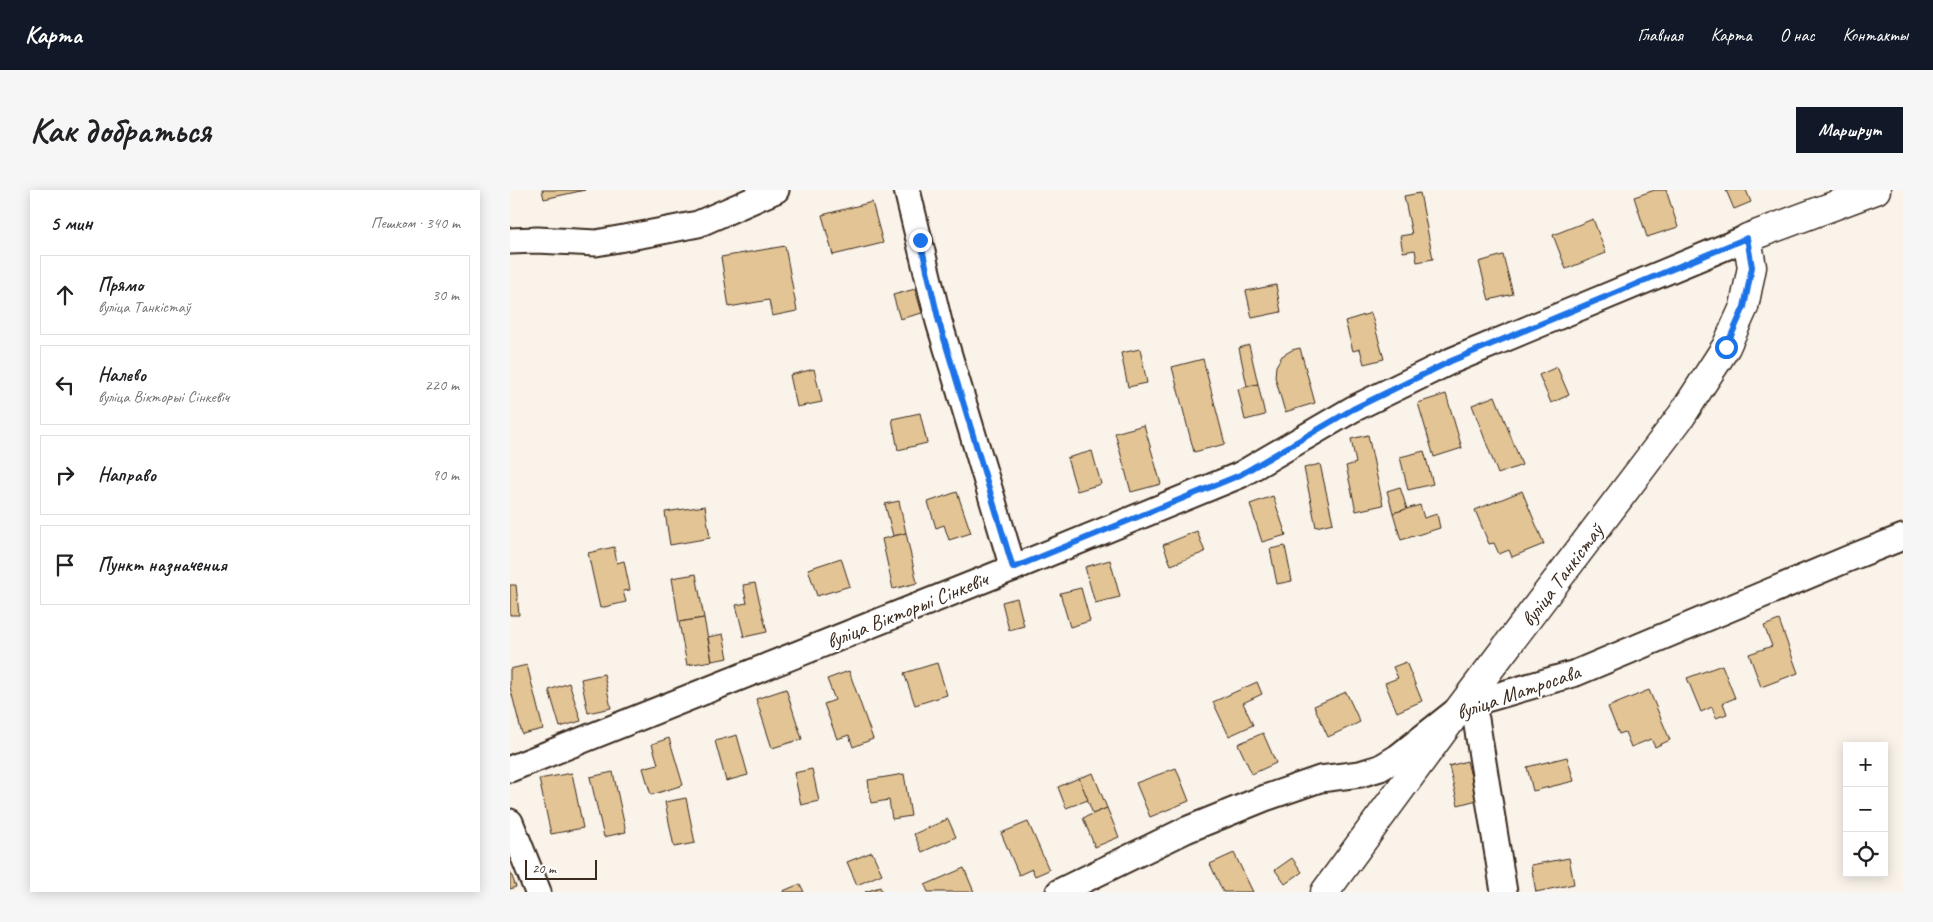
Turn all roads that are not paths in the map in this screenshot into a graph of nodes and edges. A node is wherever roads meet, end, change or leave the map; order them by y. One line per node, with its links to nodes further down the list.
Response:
1 (776, 190): 5 (street)
2 (907, 190): 7 (street)
3 (1876, 190): 4 (street, вуліца Вікторыі Сінкевіч)
4 (1747, 238): 7 (street, вуліца Вікторыі Сінкевіч); 8 (street, вуліца Танкістаў)
5 (510, 241)
6 (1903, 537): 8 (street, вуліца Матросава)
7 (1013, 568): 9 (street, вуліца Вікторыі Сінкевіч)
8 (1460, 708): 12 (street, вуліца Матросава); 13 (street, вуліца Танкістаў); 14 (street)
9 (510, 769)
10 (510, 822): 11 (street)
11 (538, 892)
12 (1059, 892)
13 (1325, 892)
14 (1504, 892)

